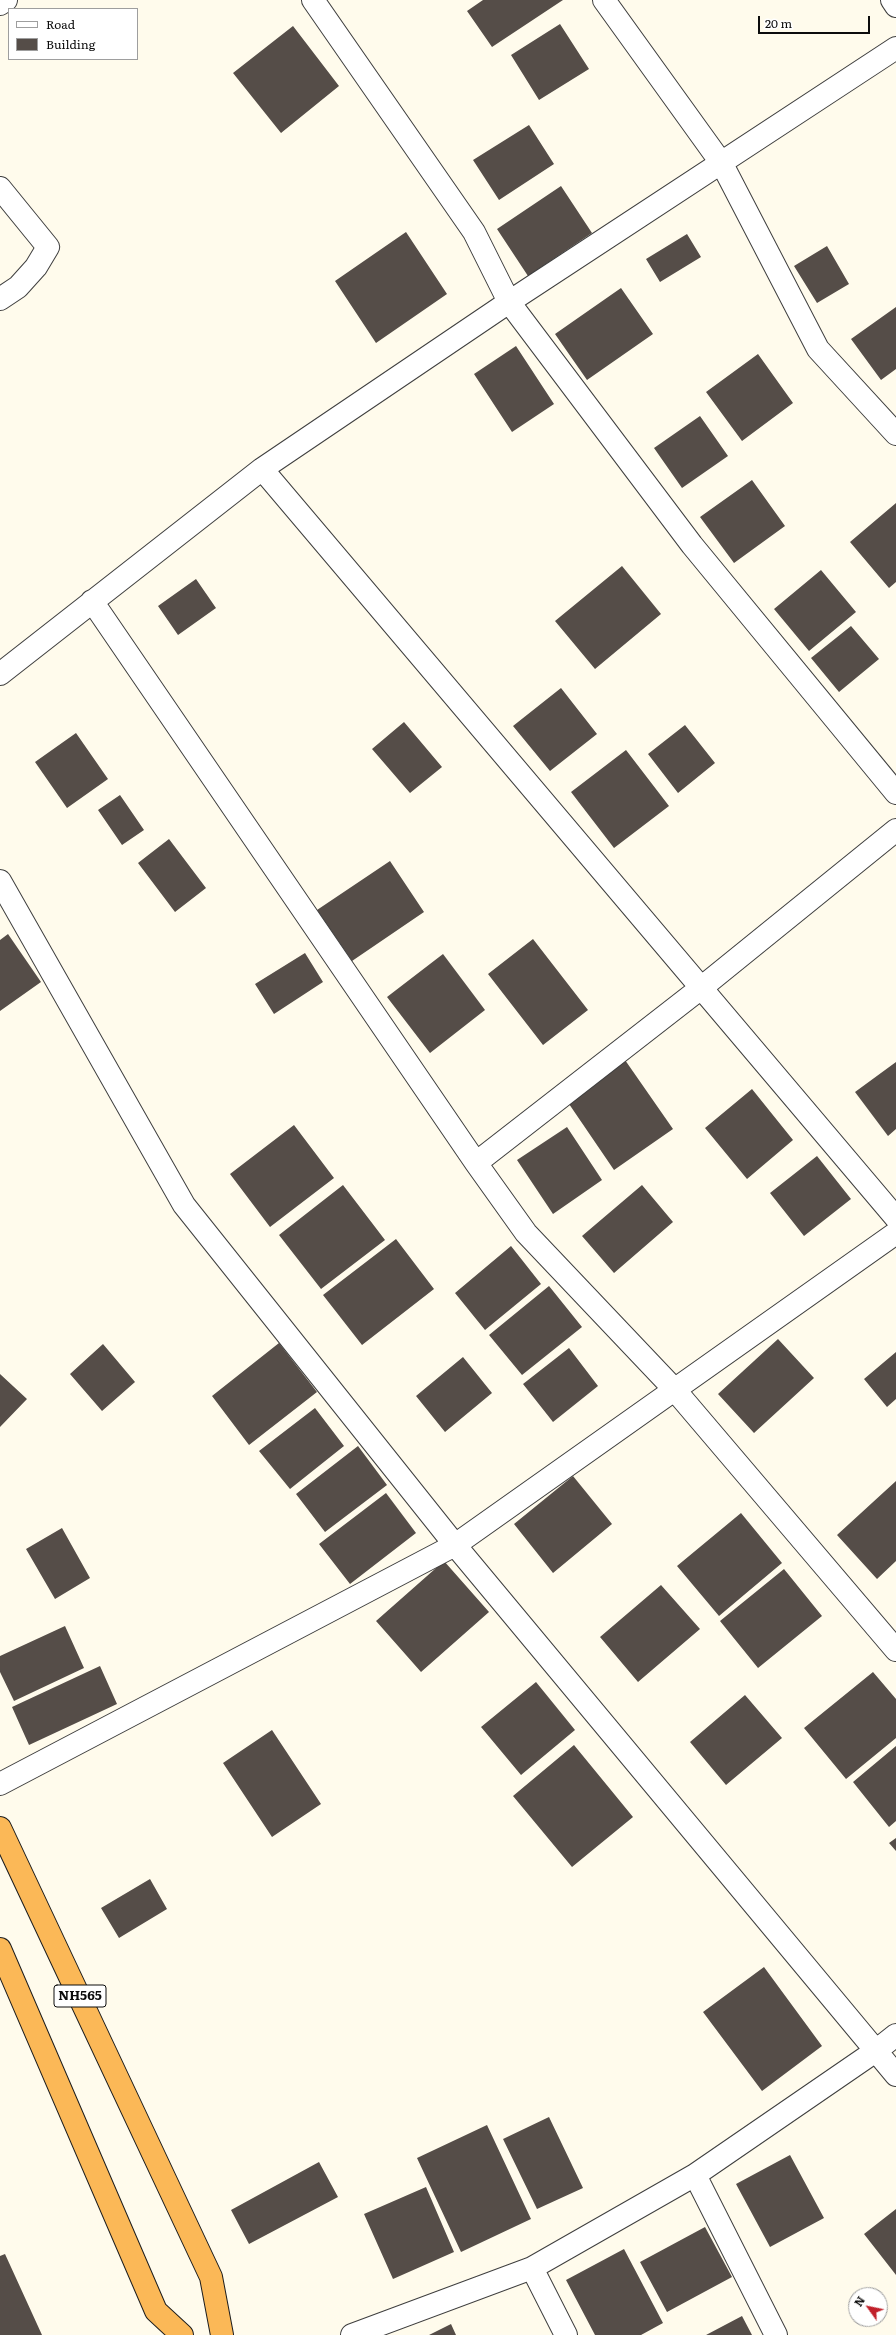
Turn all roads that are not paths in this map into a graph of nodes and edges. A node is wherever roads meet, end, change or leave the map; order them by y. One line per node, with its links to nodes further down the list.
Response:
1 (6, 0): 5 (street)
2 (313, 0): 11 (street)
3 (604, 0): 8 (street)
4 (892, 0): 6 (street)
5 (0, 4)
6 (896, 6)
7 (896, 48): 8 (street)
8 (722, 164): 11 (street); 12 (street)
9 (0, 188): 10 (street)
10 (0, 299)
11 (509, 302): 13 (street); 16 (street)
12 (896, 434)
13 (262, 469): 14 (street); 19 (street)
14 (92, 601): 15 (street); 20 (street)
15 (0, 674)
16 (896, 793)
17 (896, 830): 19 (street)
18 (0, 881): 24 (street)
19 (701, 988): 20 (street); 21 (street)
20 (476, 1163): 23 (street)
21 (896, 1218)
22 (896, 1233): 23 (street)
23 (674, 1389): 24 (street); 25 (street)
24 (455, 1545): 26 (street); 30 (street)
25 (896, 1650)
26 (0, 1784)
27 (0, 1828): 35 (highway, NH565)
28 (0, 1949): 34 (highway)
29 (896, 2035): 30 (street)
30 (877, 2050): 31 (street); 32 (street)
31 (896, 2075)
32 (695, 2175): 33 (street); 38 (street)
33 (532, 2268): 36 (street); 37 (street)
34 (182, 2335)
35 (222, 2335)
36 (352, 2335)
37 (566, 2335)
38 (776, 2335)

